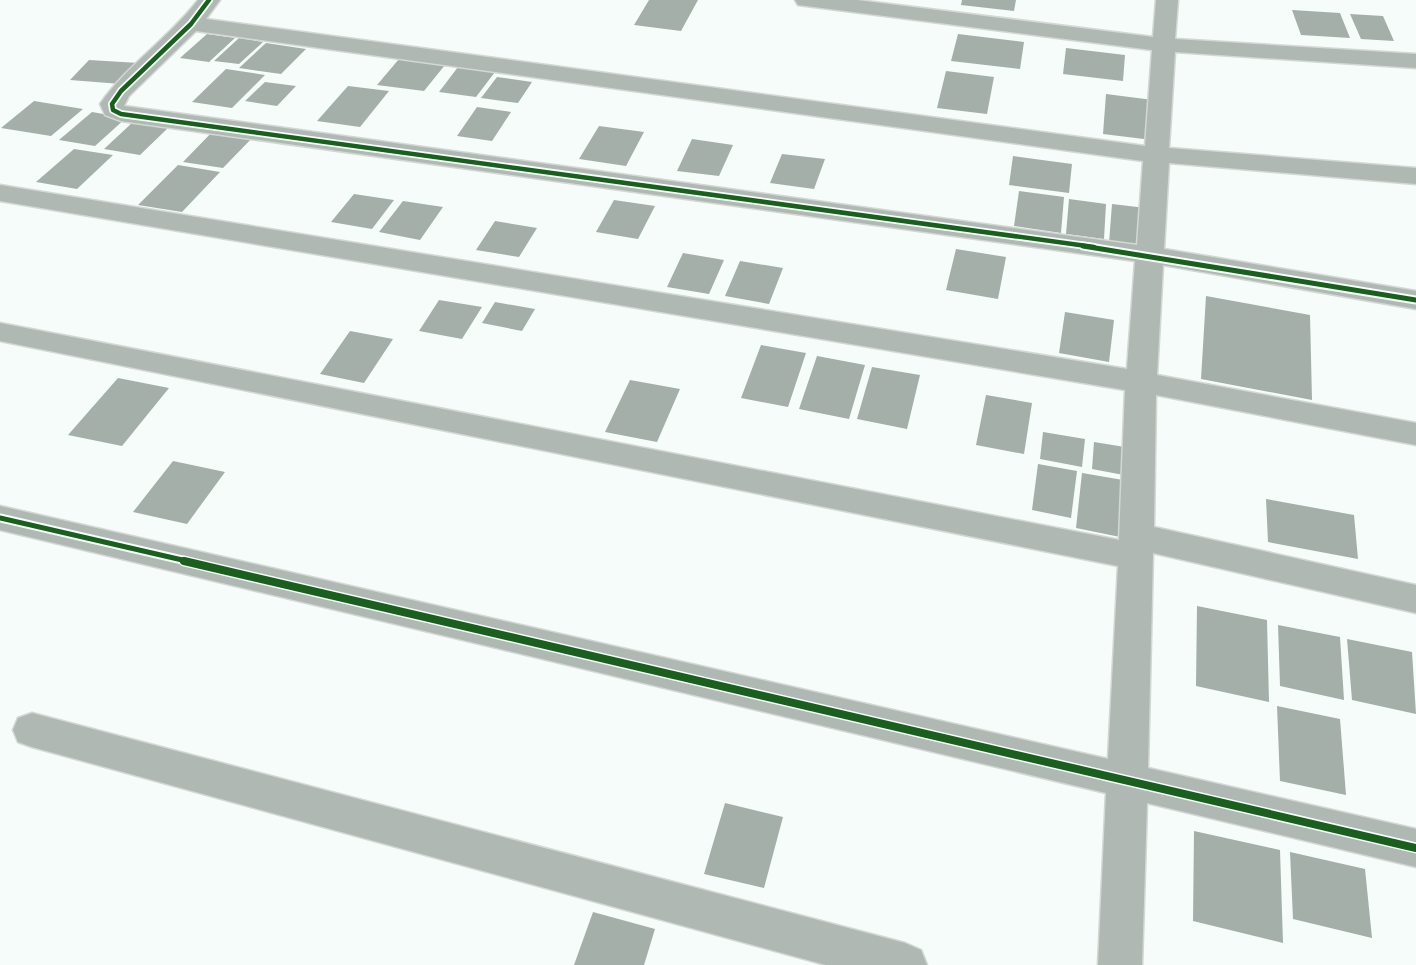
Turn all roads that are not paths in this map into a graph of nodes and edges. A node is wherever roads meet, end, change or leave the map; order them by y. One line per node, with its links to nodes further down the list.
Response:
1 (209, 0): 4 (street)
2 (806, 0): 5 (street)
3 (1167, 0): 5 (street)
4 (191, 24): 7 (street); 10 (street)
5 (1164, 45): 6 (street); 7 (street)
6 (1416, 61)
7 (1157, 155): 8 (street); 10 (street)
8 (1416, 176)
9 (0, 193): 13 (street)
10 (1151, 255): 11 (street); 13 (street)
11 (1416, 300)
12 (0, 332): 16 (street)
13 (1141, 382): 14 (street); 16 (street)
14 (1416, 434)
15 (0, 518): 19 (street)
16 (1137, 546): 17 (street); 19 (street)
17 (1416, 599)
18 (32, 730): 21 (street)
19 (1127, 781): 20 (street); 22 (street)
20 (1416, 848)
21 (905, 965)
22 (1120, 965)

